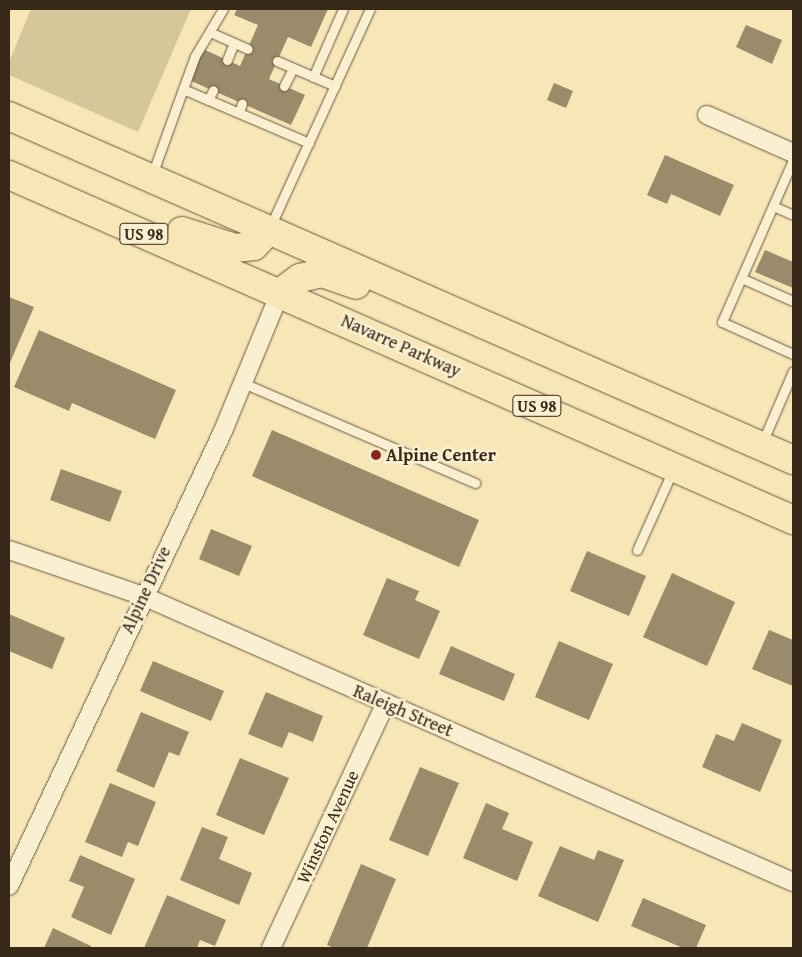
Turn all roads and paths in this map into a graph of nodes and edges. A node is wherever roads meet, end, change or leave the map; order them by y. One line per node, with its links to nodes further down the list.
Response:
1 (223, 9): 4 (lane)
2 (343, 9): 10 (lane)
3 (370, 9): 12 (lane)
4 (212, 33): 5 (lane); 13 (lane)
5 (234, 43): 6 (lane); 7 (lane)
6 (248, 49)
7 (227, 60)
8 (277, 61): 9 (lane)
9 (293, 68): 10 (lane); 11 (lane)
10 (313, 77): 12 (lane)
11 (284, 86)
12 (335, 86): 20 (lane)
13 (183, 89): 15 (lane); 25 (lane)
14 (213, 90): 15 (lane)
15 (208, 100): 17 (lane)
16 (242, 103): 17 (lane)
17 (239, 113): 20 (lane)
18 (707, 115): 21 (street)
19 (9, 116): 25 (highway)
20 (309, 143): 28 (lane)
21 (793, 153)
22 (9, 156): 28 (highway)
23 (793, 160): 26 (lane)
24 (9, 175): 30 (highway, Navarre Parkway / US 98)
25 (151, 178): 28 (highway)
26 (773, 206): 27 (lane); 29 (lane)
27 (793, 215)
28 (269, 230): 35 (highway)
29 (741, 278): 31 (lane); 32 (lane)
30 (280, 293): 34 (street, Alpine Drive); 35 (highway); 38 (highway, Navarre Parkway / US 98)
31 (793, 301)
32 (793, 354)
33 (793, 371): 36 (lane)
34 (243, 383): 39 (lane); 43 (street, Alpine Drive)
35 (625, 386): 36 (highway)
36 (760, 446): 37 (highway)
37 (793, 460)
38 (674, 467): 40 (highway, Navarre Parkway / US 98); 42 (lane)
39 (475, 483)
40 (793, 520)
41 (9, 550): 43 (street, Raleigh Street)
42 (637, 550)
43 (143, 596): 44 (street, Raleigh Street); 46 (street, Alpine Drive)
44 (385, 705): 45 (street, Raleigh Street); 47 (street, Winston Avenue)
45 (793, 882)
46 (9, 886)
47 (271, 948)

